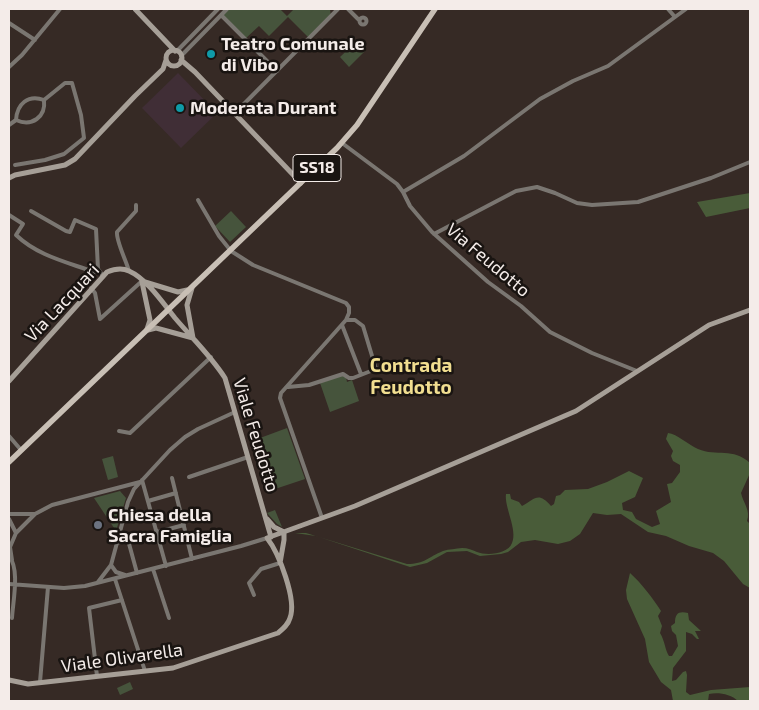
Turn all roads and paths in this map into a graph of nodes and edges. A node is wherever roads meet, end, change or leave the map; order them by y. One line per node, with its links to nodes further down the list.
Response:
1 (60, 9): 17 (street)
2 (135, 9): 16 (street)
3 (216, 9): 18 (street)
4 (227, 9): 11 (street)
5 (330, 9): 12 (street)
6 (337, 9): 12 (street)
7 (348, 9): 14 (street)
8 (668, 9): 13 (street)
9 (686, 9): 13 (street)
10 (432, 10): 31 (main road, SS18)
11 (221, 15): 20 (street); 24 (street)
12 (331, 17): 24 (street)
13 (676, 18): 37 (street)
14 (359, 20)
15 (9, 23): 17 (street)
16 (162, 38): 18 (street); 19 (street)
17 (35, 40): 22 (street)
18 (176, 51): 19 (street); 20 (street)
19 (167, 58): 21 (street); 23 (street)
20 (181, 58): 21 (street); 25 (street)
21 (175, 66): 23 (street); 25 (street)
22 (9, 67)
23 (163, 69): 32 (street)
24 (277, 71): 27 (street)
25 (195, 72): 27 (street)
26 (44, 100): 28 (street); 28 (street); 30 (street)
27 (235, 113): 36 (street)
28 (16, 120): 29 (street)
29 (9, 125)
30 (84, 138): 32 (street); 34 (street)
31 (342, 143): 36 (main road, SS18); 37 (street, Via Feudotto)
32 (88, 145): 35 (street)
33 (750, 162): 42 (street)
34 (15, 165)
35 (9, 178)
36 (301, 183): 43 (main road, SS18)
37 (403, 192): 42 (street, Via Feudotto)
38 (198, 200): 43 (street)
39 (136, 205): 44 (street)
40 (32, 211): 45 (street)
41 (9, 215): 45 (street)
42 (434, 234): 56 (street, Via Feudotto)
43 (231, 251): 48 (main road, SS18); 51 (street)
44 (129, 271): 45 (street, Via Lacquari); 46 (street, Via Lacquari)
45 (102, 274): 47 (street, Via Lacquari)
46 (142, 281): 47 (street); 48 (street); 50 (street, Via Lacquari); 53 (street)
47 (91, 288): 58 (street, Via Lacquari)
48 (192, 288): 53 (main road, SS18); 54 (street)
49 (750, 310): 56 (street)
50 (174, 317): 54 (street, Viale Feudotto)
51 (346, 320): 52 (street); 57 (street)
52 (342, 325): 57 (street); 59 (street)
53 (147, 331): 54 (street); 63 (main road, SS18)
54 (193, 338): 55 (street, Viale Feudotto)
55 (211, 357): 60 (street, Viale Feudotto); 61 (street)
56 (637, 371): 75 (street)
57 (361, 374): 59 (street)
58 (9, 381)
59 (288, 386): 75 (street)
60 (235, 412): 64 (street, Viale Feudotto); 68 (street)
61 (119, 431)
62 (9, 436): 63 (street)
63 (22, 450): 65 (main road, SS18)
64 (248, 457): 66 (street); 77 (street, Viale Feudotto)
65 (9, 462)
66 (189, 477)
67 (172, 478): 70 (street)
68 (141, 481): 69 (street); 71 (street); 72 (street)
69 (121, 487): 71 (street); 74 (street)
70 (176, 493): 72 (street); 78 (street)
71 (130, 496): 85 (street)
72 (148, 501): 79 (street)
73 (9, 514): 74 (street)
74 (35, 514): 81 (street)
75 (322, 518): 80 (street)
76 (9, 520): 81 (street)
77 (267, 521): 80 (street); 82 (street, Viale Feudotto)
78 (184, 525): 79 (street); 88 (street)
79 (157, 532): 83 (street); 91 (street)
80 (284, 532): 82 (street); 84 (street, Viale Olivarella)
81 (16, 533): 87 (street)
82 (271, 537): 86 (street, Viale Olivarella); 88 (street)
83 (128, 540): 85 (street); 95 (street)
84 (284, 542): 86 (street); 89 (street, Viale Olivarella)
85 (116, 543): 90 (street)
86 (273, 546): 89 (street, Viale Olivarella)
87 (10, 558): 101 (street)
88 (192, 559): 91 (street)
89 (280, 563): 103 (street); 107 (street, Viale Olivarella)
90 (111, 565): 93 (street); 94 (street)
91 (166, 566): 92 (street)
92 (153, 569): 95 (street); 106 (street)
93 (107, 571): 98 (street); 99 (street)
94 (115, 572): 96 (street); 98 (street)
95 (137, 573): 96 (street)
96 (128, 575): 97 (street)
97 (115, 578): 98 (street); 104 (street)
98 (109, 580): 99 (street)
99 (98, 583): 102 (street)
100 (9, 584): 101 (street)
101 (14, 584): 102 (street); 105 (street)
102 (48, 587): 110 (street)
103 (254, 595)
104 (122, 600): 107 (street); 108 (street)
105 (12, 618)
106 (169, 618)
107 (145, 671): 108 (street, Viale Olivarella)
108 (97, 676): 110 (street, Viale Olivarella)
109 (9, 680): 110 (street, Viale Olivarella)
110 (40, 682)

